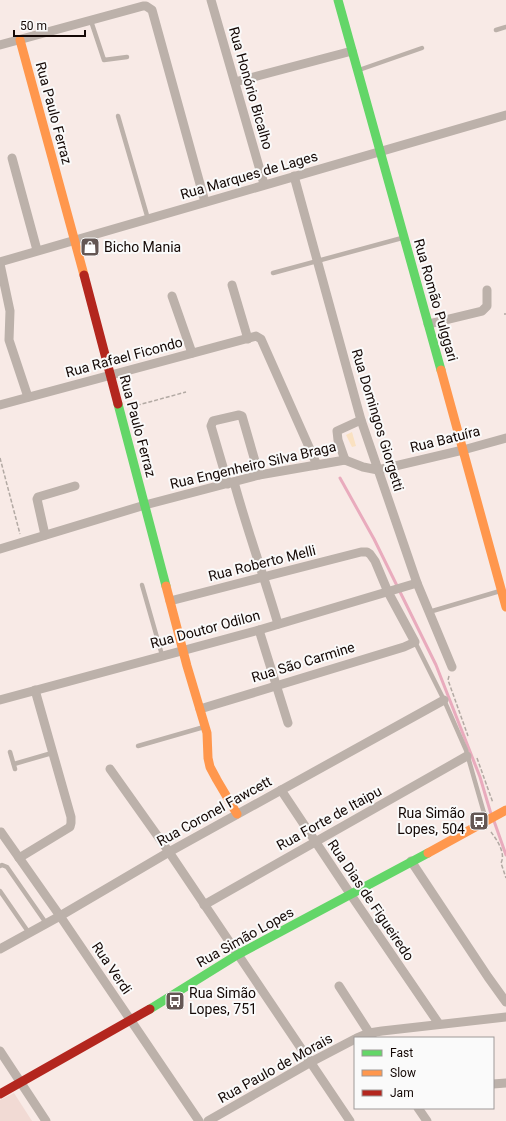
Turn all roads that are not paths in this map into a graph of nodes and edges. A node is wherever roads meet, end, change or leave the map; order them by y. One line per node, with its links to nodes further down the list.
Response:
1 (211, 0): 12 (street, Rua Honório Bicalho)
2 (338, 0): 9 (street, Rua Romão Pulggari)
3 (91, 21): 6 (street); 10 (lane); 19 (street)
4 (506, 27): 5 (lane)
5 (496, 30)
6 (20, 40): 7 (street); 22 (street, Rua Paulo Ferraz)
7 (0, 45)
8 (422, 48): 11 (lane)
9 (352, 51): 11 (street, Rua Romão Pulggari); 12 (street)
10 (127, 57)
11 (358, 70): 15 (street, Rua Romão Pulggari)
12 (235, 82): 18 (street, Rua Honório Bicalho)
13 (506, 115): 15 (street, Rua Marques de Lages)
14 (118, 116): 20 (lane)
15 (380, 152): 17 (street, Rua Marques de Lages); 21 (street, Rua Romão Pulggari)
16 (12, 158): 23 (street)
17 (294, 176): 18 (street, Rua Marques de Lages); 24 (street, Rua Domingos Giorgetti)
18 (264, 184): 19 (street, Rua Marques de Lages)
19 (205, 202): 20 (street, Rua Marques de Lages)
20 (148, 219): 22 (street, Rua Marques de Lages)
21 (404, 237): 24 (lane); 30 (street, Rua Romão Pulggari)
22 (75, 240): 23 (street, Rua Marques de Lages); 33 (street, Rua Paulo Ferraz)
23 (37, 250): 25 (street, Rua Marques de Lages)
24 (318, 261): 26 (lane); 36 (street, Rua Domingos Giorgetti)
25 (0, 263): 34 (street)
26 (273, 272)
27 (232, 285): 31 (street)
28 (487, 290): 30 (street)
29 (172, 296): 32 (street)
30 (428, 324): 38 (street, Rua Romão Pulggari)
31 (252, 338): 32 (street, Rua Rafael Ficondo); 40 (street)
32 (192, 353): 33 (street, Rua Rafael Ficondo)
33 (110, 374): 34 (street, Rua Rafael Ficondo); 45 (street, Rua Paulo Ferraz)
34 (28, 397): 35 (street, Rua Rafael Ficondo)
35 (0, 405)
36 (361, 420): 39 (street, Rua Engenheiro Silva Braga); 41 (street, Rua Domingos Giorgetti)
37 (506, 438): 38 (street, Rua Batuíra)
38 (463, 450): 41 (street, Rua Batuíra); 49 (street, Rua Romão Pulggari)
39 (345, 460): 40 (street, Rua Engenheiro Silva Braga); 41 (street, Rua Batuíra)
40 (317, 465): 42 (street, Rua Engenheiro Silva Braga)
41 (378, 470): 50 (street, Rua Domingos Giorgetti)
42 (260, 475): 43 (street, Rua Engenheiro Silva Braga); 43 (street)
43 (231, 483): 45 (street, Rua Engenheiro Silva Braga); 48 (street)
44 (75, 486): 46 (street)
45 (145, 505): 46 (street, Rua Engenheiro Silva Braga); 54 (street, Rua Paulo Ferraz)
46 (45, 535): 47 (street, Rua Engenheiro Silva Braga)
47 (0, 548)
48 (264, 577): 52 (street, Rua Roberto Melli); 54 (street, Rua Roberto Melli); 57 (street)
49 (502, 580): 53 (street, Rua Romão Pulggari)
50 (417, 582): 52 (street, Rua Doutor Odilon); 56 (street, Rua Domingos Giorgetti)
51 (142, 585): 61 (lane)
52 (390, 591): 57 (street, Rua Doutor Odilon); 59 (street)
53 (501, 591): 55 (street, Rua Romão Pulggari); 56 (lane)
54 (170, 601): 60 (street, Rua Paulo Ferraz)
55 (506, 607)
56 (429, 612): 62 (street, Rua Domingos Giorgetti)
57 (278, 624): 58 (street, Rua Doutor Odilon)
58 (259, 630): 60 (street, Rua Doutor Odilon); 63 (street)
59 (414, 642): 63 (street, Rua São Carmine); 66 (lane)
60 (183, 650): 61 (street, Rua Doutor Odilon); 67 (street, Rua Paulo Ferraz)
61 (162, 655): 64 (street, Rua Doutor Odilon)
62 (452, 667)
63 (276, 685): 67 (street, Rua São Carmine); 68 (street)
64 (35, 690): 65 (street, Rua Doutor Odilon); 72 (street)
65 (0, 700)
66 (444, 700): 73 (lane); 75 (street, Rua Coronel Fawcett)
67 (200, 709): 69 (street, Rua Paulo Ferraz)
68 (288, 723)
69 (205, 727): 70 (lane); 77 (street, Rua Paulo Ferraz)
70 (138, 746)
71 (10, 752): 72 (lane)
72 (52, 752): 82 (street)
73 (467, 756): 78 (lane); 80 (street, Rua Forte de Itaipu)
74 (110, 769): 81 (street)
75 (281, 790): 77 (street, Rua Coronel Fawcett); 80 (street, Rua Dias de Figueiredo)
76 (506, 810): 78 (street, Rua Simão Lopes)
77 (237, 814): 81 (street, Rua Coronel Fawcett)
78 (486, 821): 83 (street, Rua Simão Lopes)
79 (1, 832): 82 (street, Rua Verdi)
80 (316, 842): 86 (street, Rua Dias de Figueiredo); 87 (street, Rua Forte de Itaipu)
81 (169, 852): 87 (street); 88 (street, Rua Coronel Fawcett)
82 (19, 858): 88 (street, Rua Verdi)
83 (411, 861): 86 (street, Rua Simão Lopes); 94 (street)
84 (0, 866): 89 (lane)
85 (0, 891): 90 (lane)
86 (351, 895): 92 (street, Rua Simão Lopes); 97 (street, Rua Dias de Figueiredo)
87 (204, 905): 92 (street)
88 (60, 916): 89 (street, Rua Coronel Fawcett); 96 (street, Rua Verdi)
89 (46, 923): 90 (street, Rua Coronel Fawcett)
90 (29, 933): 91 (street, Rua Coronel Fawcett)
91 (0, 948)
92 (237, 955): 96 (street, Rua Simão Lopes); 101 (street)
93 (339, 986): 98 (street)
94 (506, 1002)
95 (506, 1017): 97 (street, Rua Paulo de Morais)
96 (130, 1021): 102 (street, Rua Simão Lopes); 108 (street, Rua Verdi)
97 (439, 1024): 98 (street, Rua Paulo de Morais)
98 (371, 1036)
99 (354, 1040): 101 (street, Rua Paulo de Morais)
100 (0, 1051): 102 (street)
101 (311, 1062): 109 (street, Rua Paulo de Morais); 110 (street)
102 (21, 1082): 105 (street, Rua Simão Lopes); 107 (street)
103 (506, 1083): 104 (street)
104 (494, 1084)
105 (0, 1094)
106 (419, 1109): 111 (street)
107 (46, 1121)
108 (199, 1121)
109 (208, 1121)
110 (350, 1121)
111 (426, 1121)

